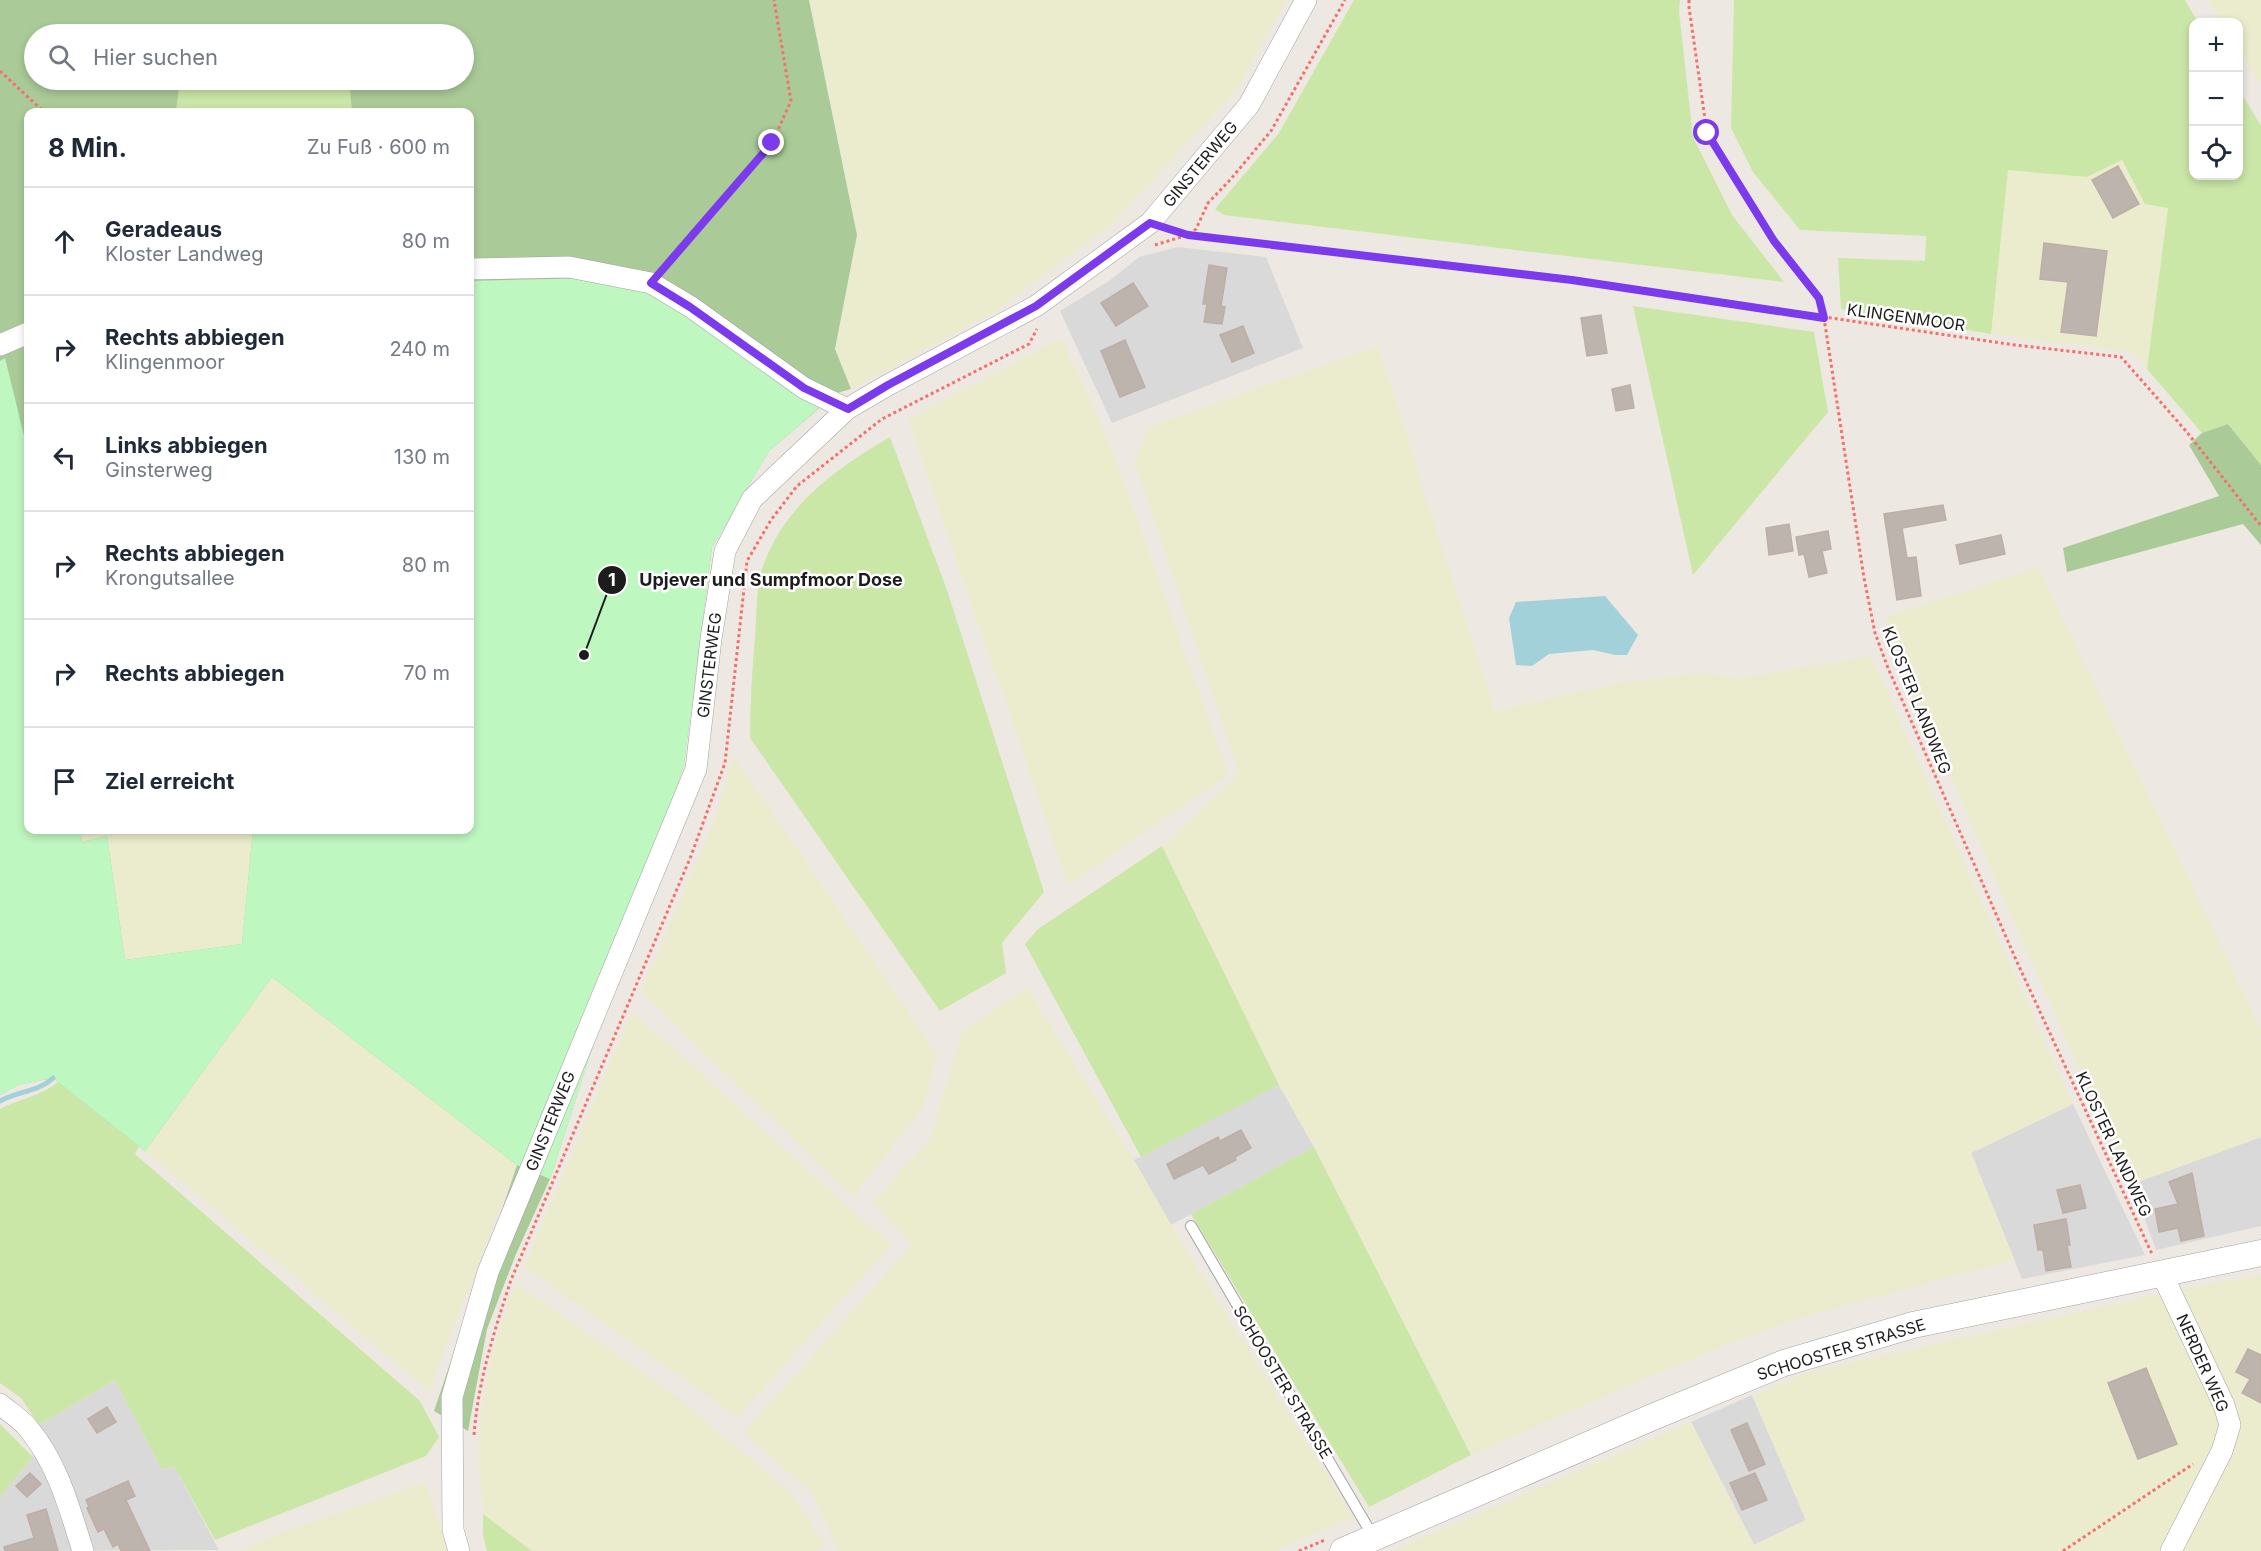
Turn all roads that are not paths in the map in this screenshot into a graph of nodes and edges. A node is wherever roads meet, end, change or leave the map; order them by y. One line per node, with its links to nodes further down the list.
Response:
1 (1306, 0): 5 (street, GINSTERWEG)
2 (474, 268): 5 (street)
3 (24, 335): 4 (street)
4 (0, 345)
5 (848, 409): 12 (street, GINSTERWEG)
6 (1191, 1226): 10 (lane, SCHOOSTER STRASSE)
7 (2261, 1253): 8 (street, SCHOOSTER STRASSE)
8 (2158, 1267): 10 (street, SCHOOSTER STRASSE); 14 (street, NERDER WEG)
9 (0, 1404): 11 (street)
10 (1374, 1538): 13 (street, SCHOOSTER STRASSE)
11 (82, 1551)
12 (459, 1551)
13 (1343, 1551)
14 (2171, 1551)

